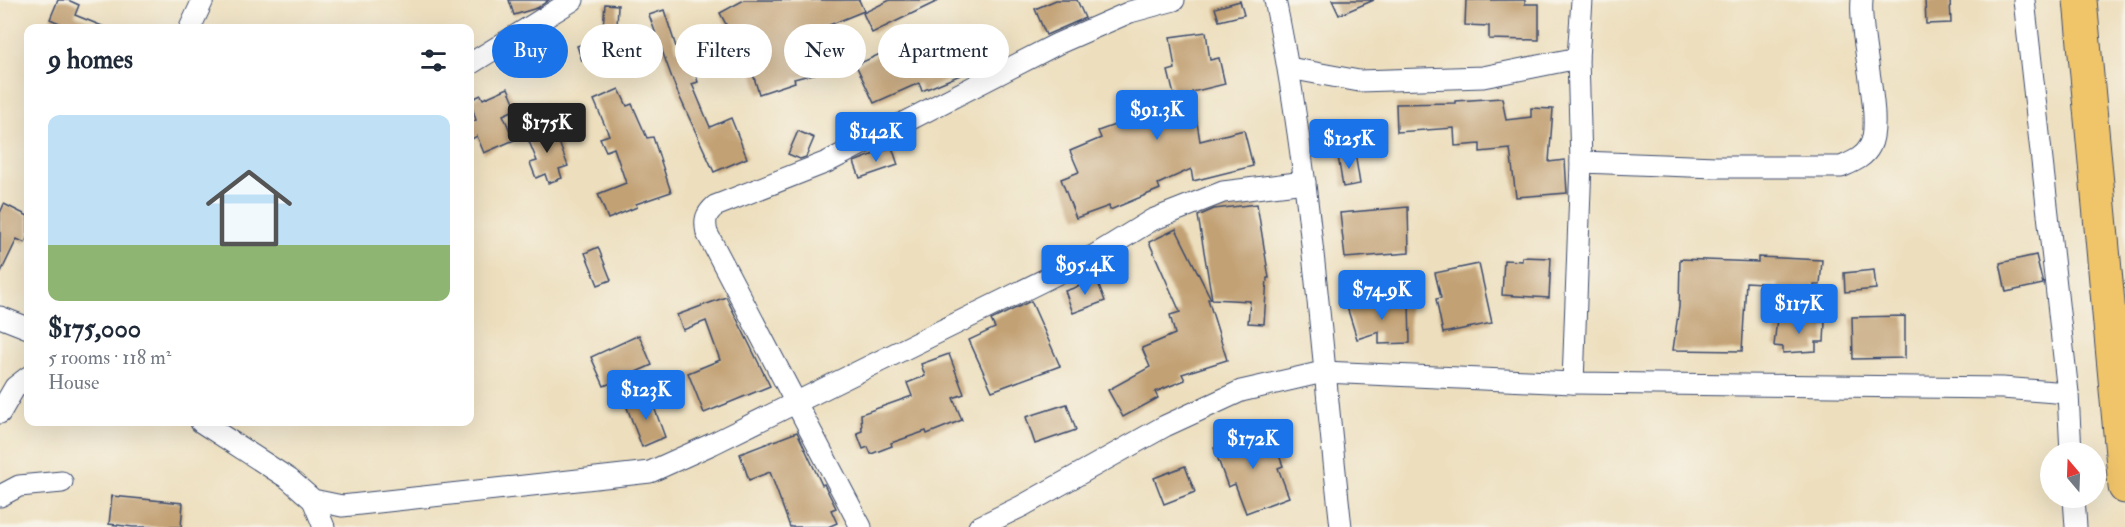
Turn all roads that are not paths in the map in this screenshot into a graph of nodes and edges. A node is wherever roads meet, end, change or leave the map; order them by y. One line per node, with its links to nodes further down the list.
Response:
1 (203, 0): 9 (street)
2 (573, 0): 11 (street)
3 (1174, 0): 21 (street)
4 (1275, 0): 12 (street)
5 (1582, 0): 10 (street)
6 (1862, 0): 13 (street)
7 (2024, 0): 20 (street)
8 (2080, 0): 26 (highway)
9 (192, 24)
10 (1578, 58): 12 (street); 13 (street)
11 (474, 62)
12 (1289, 68): 14 (street)
13 (1581, 162): 19 (street)
14 (1305, 182): 17 (street); 21 (street)
15 (0, 316): 16 (street)
16 (24, 326)
17 (1323, 372): 19 (street); 32 (street); 33 (street)
18 (24, 380): 22 (street)
19 (1573, 383): 20 (street)
20 (2068, 393): 24 (street)
21 (796, 402): 28 (street); 31 (street)
22 (0, 413)
23 (207, 426): 28 (street)
24 (2070, 442)
25 (62, 482): 27 (street)
26 (2125, 487)
27 (0, 496)
28 (313, 500): 30 (street)
29 (2075, 508): 34 (street)
30 (320, 525)
31 (861, 527)
32 (979, 527)
33 (1341, 527)
34 (2076, 527)

